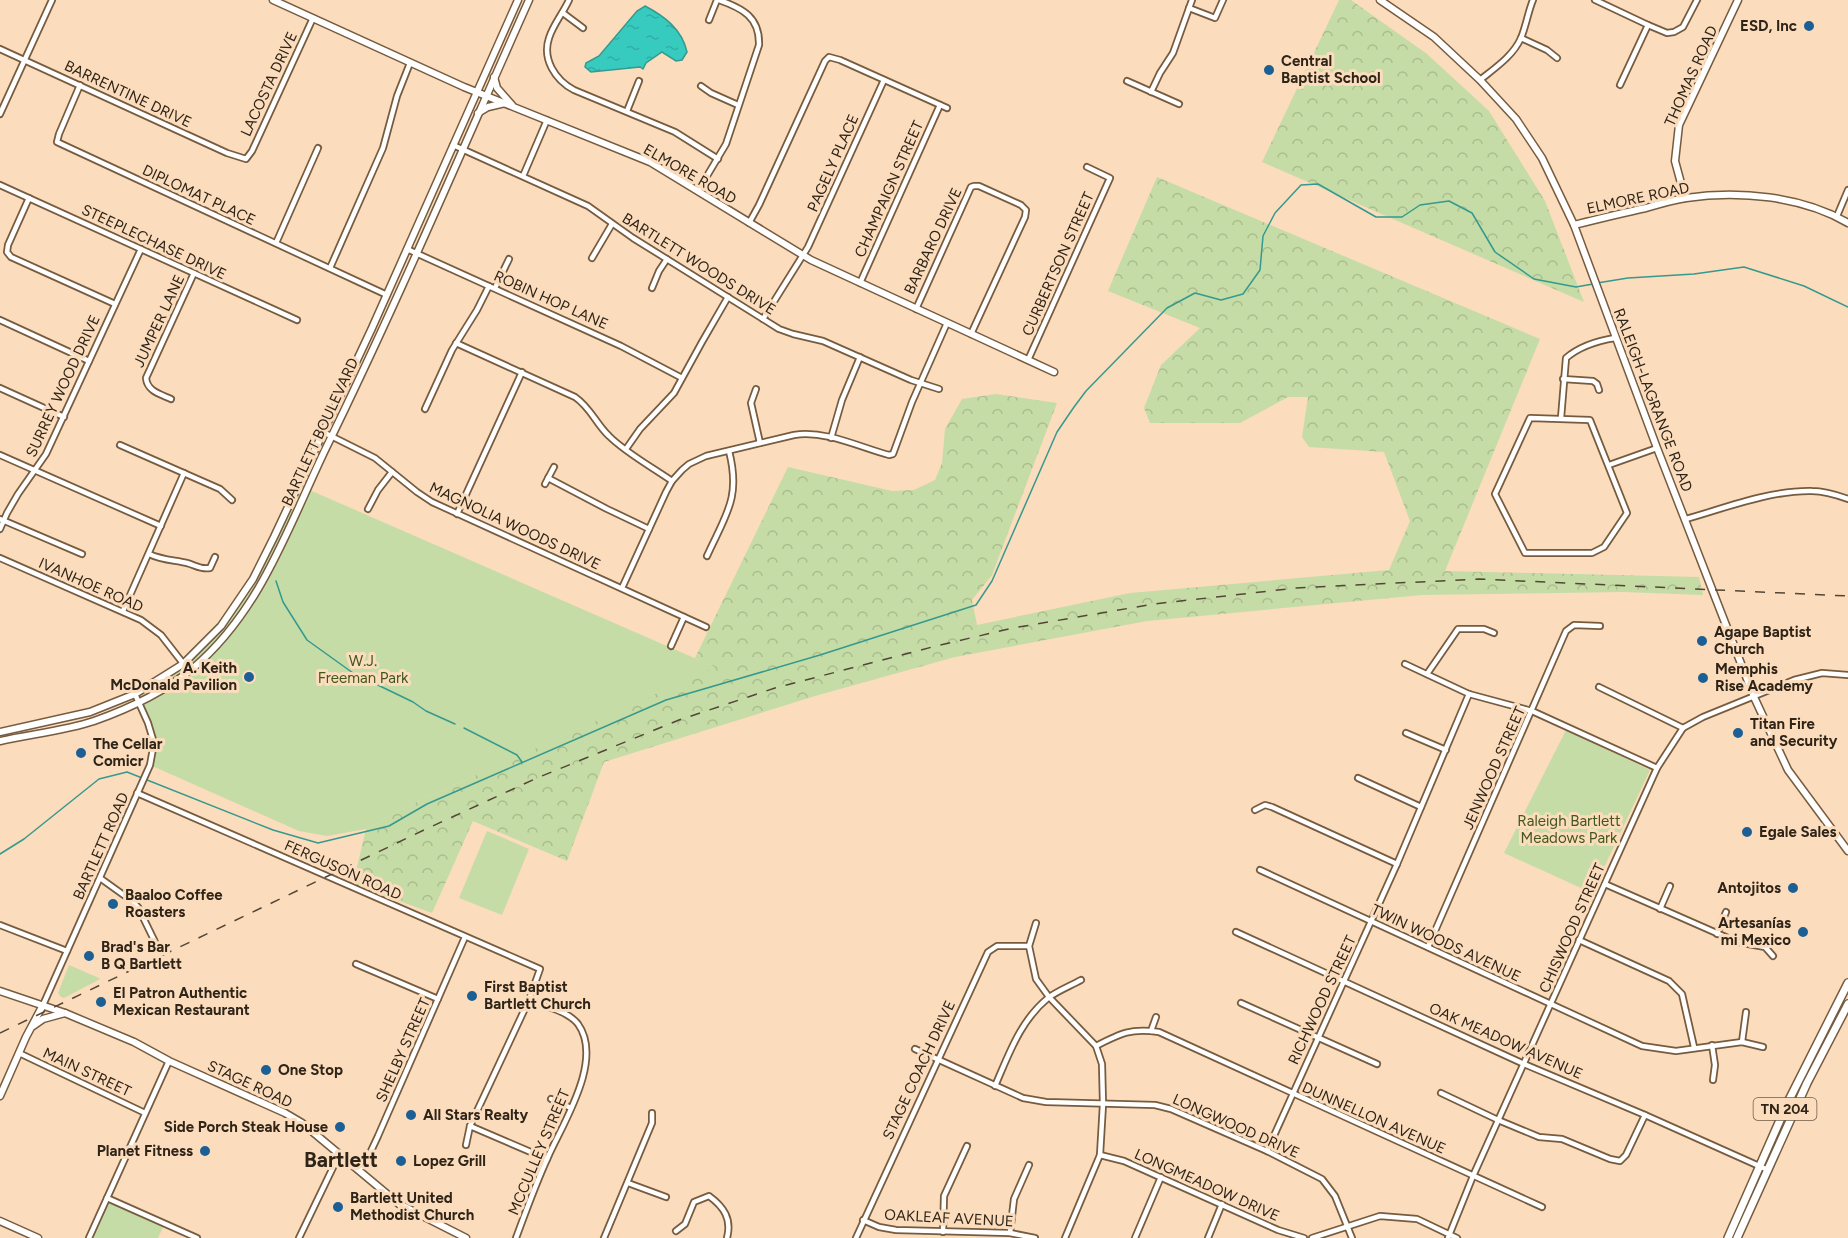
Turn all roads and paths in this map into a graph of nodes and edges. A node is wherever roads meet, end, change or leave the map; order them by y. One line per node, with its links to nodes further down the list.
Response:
1 (52, 0): 23 (street)
2 (273, 0): 16 (main road, ELMORE ROAD)
3 (518, 0): 33 (main road, BARTLETT BOULEVARD)
4 (529, 0): 25 (main road, BARTLETT BOULEVARD)
5 (569, 0): 15 (street)
6 (718, 0): 17 (street); 38 (street)
7 (1192, 0): 14 (street)
8 (1223, 0): 14 (street)
9 (1380, 0): 27 (main road, RALEIGH-LAGRANGE ROAD)
10 (1533, 0): 20 (street)
11 (1595, 0): 18 (street)
12 (1697, 0): 18 (street)
13 (1738, 0): 57 (main road, THOMAS ROAD)
14 (1189, 8): 34 (street)
15 (563, 13): 19 (street); 42 (street)
16 (313, 18): 24 (main road, ELMORE ROAD); 49 (street, LACOSTA DRIVE)
17 (709, 20)
18 (1648, 25): 31 (street)
19 (583, 28)
20 (1521, 38): 22 (street); 27 (street)
21 (0, 49): 23 (street, BARRENTINE DRIVE)
22 (1557, 58)
23 (25, 60): 30 (street, BARRENTINE DRIVE); 44 (street)
24 (410, 63): 33 (main road, ELMORE ROAD); 71 (street)
25 (494, 76): 35 (main road, BARTLETT BOULEVARD); 40 (main road)
26 (884, 80): 39 (street); 59 (street); 67 (street, PAGELY PLACE)
27 (1480, 80): 62 (main road, RALEIGH-LAGRANGE ROAD)
28 (639, 81): 42 (street)
29 (1127, 81): 34 (street)
30 (80, 85): 49 (street, BARRENTINE DRIVE); 63 (street, DIPLOMAT PLACE)
31 (1620, 85)
32 (701, 86): 38 (street)
33 (476, 91): 35 (main road, ELMORE ROAD); 46 (main road, BARTLETT BOULEVARD)
34 (1151, 92): 37 (street)
35 (486, 95): 36 (main road, ELMORE ROAD); 43 (main road, BARTLETT BOULEVARD)
36 (505, 103): 40 (main road, ELMORE ROAD); 43 (main road)
37 (1179, 104)
38 (738, 105): 50 (street)
39 (940, 105): 41 (street); 73 (street, CHAMPAIGN STREET)
40 (515, 108): 45 (main road, ELMORE ROAD)
41 (948, 108)
42 (627, 111): 50 (street)
43 (478, 113): 48 (main road, BARTLETT BOULEVARD)
44 (0, 114)
45 (547, 120): 52 (street); 55 (main road, ELMORE ROAD)
46 (453, 145): 48 (street, BARTLETT WOODS DRIVE); 65 (main road, BARTLETT BOULEVARD)
47 (318, 148): 63 (street)
48 (462, 148): 52 (street, BARTLETT WOODS DRIVE); 66 (main road, BARTLETT BOULEVARD)
49 (246, 159)
50 (718, 159): 55 (street)
51 (1087, 167): 88 (street, CURBERTSON STREET)
52 (523, 176): 61 (street, BARTLETT WOODS DRIVE)
53 (0, 185): 56 (street, STEEPLECHASE DRIVE)
54 (1848, 190): 58 (street)
55 (699, 191): 59 (main road, ELMORE ROAD)
56 (29, 198): 64 (street, STEEPLECHASE DRIVE); 78 (street)
57 (1685, 198): 58 (main road, ELMORE ROAD); 62 (main road, ELMORE ROAD)
58 (1837, 216): 60 (main road, ELMORE ROAD)
59 (749, 223): 67 (main road, ELMORE ROAD)
60 (1848, 223)
61 (612, 224): 69 (street); 70 (street, BARTLETT WOODS DRIVE)
62 (1574, 225): 85 (main road, RALEIGH-LAGRANGE ROAD)
63 (276, 243): 71 (street, DIPLOMAT PLACE)
64 (141, 249): 72 (street, STEEPLECHASE DRIVE); 78 (street, SURREY WOOD DRIVE)
65 (407, 249): 66 (street, ROBIN HOP LANE); 76 (main road, BARTLETT BOULEVARD)
66 (416, 253): 74 (street, ROBIN HOP LANE); 104 (main road, BARTLETT BOULEVARD)
67 (803, 255): 73 (main road, ELMORE ROAD); 80 (street, PAGELY PLACE)
68 (509, 258): 74 (street)
69 (592, 258)
70 (667, 259): 75 (street); 77 (street, BARTLETT WOODS DRIVE)
71 (330, 268): 76 (street, DIPLOMAT PLACE)
72 (194, 273): 82 (street, STEEPLECHASE DRIVE); 99 (street, JUMPER LANE)
73 (860, 283): 79 (main road, ELMORE ROAD)
74 (492, 287): 86 (street); 92 (street, ROBIN HOP LANE)
75 (652, 288)
76 (387, 295): 103 (main road, BARTLETT BOULEVARD)
77 (728, 297): 80 (street, BARTLETT WOODS DRIVE); 92 (street)
78 (115, 304): 89 (street, SURREY WOOD DRIVE)
79 (916, 309): 83 (main road, ELMORE ROAD); 84 (street, BARBARO DRIVE)
80 (763, 319): 87 (street, BARTLETT WOODS DRIVE)
81 (0, 320): 89 (street)
82 (297, 321)
83 (947, 323): 84 (main road, ELMORE ROAD); 94 (street)
84 (971, 334): 88 (main road, ELMORE ROAD)
85 (1615, 338): 93 (street); 108 (main road, RALEIGH-LAGRANGE ROAD)
86 (456, 343): 90 (street); 100 (street)
87 (860, 357): 94 (street, BARTLETT WOODS DRIVE); 105 (street)
88 (1028, 360): 91 (main road, ELMORE ROAD)
89 (89, 361): 101 (street, SURREY WOOD DRIVE)
90 (522, 372): 109 (street); 121 (street)
91 (1054, 372)
92 (682, 378): 109 (street)
93 (1563, 379): 98 (street); 102 (street)
94 (921, 383): 97 (street, BARTLETT WOODS DRIVE); 105 (street)
95 (0, 388): 101 (street)
96 (756, 389): 106 (street)
97 (939, 389)
98 (1599, 390)
99 (171, 399)
100 (425, 409)
101 (64, 417): 114 (street, SURREY WOOD DRIVE)
102 (1561, 418): 112 (street); 112 (street)
103 (323, 432): 104 (street, MAGNOLIA WOODS DRIVE); 139 (main road, BARTLETT BOULEVARD)
104 (332, 437): 115 (street, MAGNOLIA WOODS DRIVE); 141 (main road, BARTLETT BOULEVARD)
105 (831, 438): 106 (street)
106 (760, 443): 110 (street)
107 (120, 445): 116 (street)
108 (1657, 448): 112 (street); 122 (main road, RALEIGH-LAGRANGE ROAD)
109 (626, 449): 117 (street)
110 (729, 451): 117 (street); 129 (street)
111 (0, 455): 114 (street)
112 (1609, 465)
113 (554, 467): 126 (street)
114 (35, 471): 123 (street, SURREY WOOD DRIVE); 124 (street)
115 (392, 472): 120 (street); 121 (street, MAGNOLIA WOODS DRIVE)
116 (184, 473): 119 (street); 124 (street)
117 (672, 481): 126 (street)
118 (1848, 499): 122 (street)
119 (232, 500)
120 (368, 509)
121 (458, 514): 132 (street, MAGNOLIA WOODS DRIVE)
122 (1686, 519): 147 (main road, RALEIGH-LAGRANGE ROAD)
123 (2, 520): 125 (street, SURREY WOOD DRIVE); 127 (street)
124 (161, 526): 128 (street)
125 (0, 529)
126 (649, 529): 132 (street)
127 (82, 554)
128 (149, 554): 130 (street); 133 (street)
129 (707, 556)
130 (215, 557)
131 (0, 558): 133 (street, IVANHOE ROAD)
132 (622, 588): 134 (street, MAGNOLIA WOODS DRIVE)
133 (123, 611): 139 (street, IVANHOE ROAD)
134 (684, 617): 136 (street, MAGNOLIA WOODS DRIVE); 138 (street)
135 (1600, 626): 149 (street, JENWOOD STREET)
136 (706, 627)
137 (1494, 633): 142 (street)
138 (671, 646)
139 (183, 664): 141 (street, IVANHOE ROAD); 145 (main road, BARTLETT BOULEVARD)
140 (1405, 664): 142 (street)
141 (189, 671): 148 (main road, BARTLETT BOULEVARD)
142 (1426, 674): 146 (street)
143 (1848, 675): 147 (street, CHISWOOD STREET)
144 (1599, 687): 152 (street)
145 (135, 694): 148 (street, BARTLETT ROAD); 150 (main road, BARTLETT BOULEVARD)
146 (1469, 694): 149 (street); 157 (street, RICHWOOD STREET)
147 (1754, 696): 152 (street, CHISWOOD STREET); 163 (main road, RALEIGH-LAGRANGE ROAD)
148 (139, 702): 151 (main road, BARTLETT BOULEVARD); 160 (street, BARTLETT ROAD)
149 (1532, 711): 158 (street); 180 (street, JENWOOD STREET)
150 (90, 712): 151 (main road); 153 (main road, BARTLETT BOULEVARD)
151 (94, 721): 155 (main road, BARTLETT BOULEVARD)
152 (1683, 728): 158 (street, CHISWOOD STREET)
153 (3, 731): 155 (main road)
154 (1406, 733): 157 (street)
155 (9, 739): 156 (main road, BARTLETT BOULEVARD)
156 (0, 741)
157 (1446, 750): 161 (street, RICHWOOD STREET)
158 (1657, 768): 167 (street, CHISWOOD STREET)
159 (1358, 778): 161 (street)
160 (137, 793): 166 (street, BARTLETT ROAD); 176 (street, FERGUSON ROAD)
161 (1421, 807): 164 (street, RICHWOOD STREET)
162 (1255, 810): 164 (street)
163 (1848, 851)
164 (1397, 864): 172 (street, RICHWOOD STREET)
165 (1260, 870): 172 (street, TWIN WOODS AVENUE)
166 (100, 878): 178 (street); 181 (street, BARTLETT ROAD)
167 (1605, 884): 169 (street); 177 (street, CHISWOOD STREET)
168 (1670, 886): 169 (street)
169 (1660, 909): 175 (street)
170 (1726, 912): 175 (street)
171 (1036, 922): 179 (street)
172 (1371, 922): 180 (street, TWIN WOODS AVENUE); 185 (street, RICHWOOD STREET)
173 (0, 925): 181 (street)
174 (1236, 932): 185 (street, OAK MEADOW AVENUE)
175 (1717, 934): 182 (street)
176 (465, 937): 189 (street, SHELBY STREET); 190 (street, FERGUSON ROAD)
177 (1579, 939): 192 (street, CHISWOOD STREET); 204 (street)
178 (155, 942)
179 (1029, 946): 188 (street); 208 (street, STAGE COACH DRIVE)
180 (1428, 947): 192 (street, TWIN WOODS AVENUE)
181 (67, 951): 194 (street, BARTLETT ROAD)
182 (1773, 956)
183 (356, 964): 189 (street)
184 (1081, 980): 188 (street)
185 (1344, 980): 200 (street, RICHWOOD STREET); 211 (street, OAK MEADOW AVENUE)
186 (1848, 983): 232 (main road, TN 204)
187 (0, 991): 194 (main road, STAGE ROAD)
188 (1049, 997): 203 (street); 213 (street)
189 (438, 999): 233 (street, SHELBY STREET)
190 (530, 1000): 219 (street, MCCULLEY STREET); 224 (street)
191 (1241, 1003): 200 (street)
192 (1550, 1004): 204 (street, TWIN WOODS AVENUE); 211 (street, CHISWOOD STREET)
193 (1848, 1004): 234 (main road, TN 204)
194 (44, 1005): 196 (main road, STAGE ROAD); 198 (main road)
195 (1746, 1012): 201 (street)
196 (65, 1013): 198 (main road); 209 (main road, STAGE ROAD)
197 (1156, 1017): 199 (street)
198 (32, 1026): 207 (main road)
199 (1151, 1031): 203 (street, DUNNELLON AVENUE); 214 (street, DUNNELLON AVENUE)
200 (1318, 1037): 210 (street); 214 (street, RICHWOOD STREET)
201 (1742, 1042): 202 (street, TWIN WOODS AVENUE); 205 (street, TWIN WOODS AVENUE)
202 (1712, 1045): 204 (street, TWIN WOODS AVENUE); 212 (street)
203 (1096, 1046): 218 (street)
204 (1694, 1047)
205 (1763, 1047)
206 (915, 1049): 208 (street, LONGWOOD DRIVE)
207 (19, 1053): 216 (main road); 220 (street, MAIN STREET)
208 (937, 1059): 213 (street, LONGWOOD DRIVE); 242 (street, STAGE COACH DRIVE)
209 (169, 1061): 220 (street); 228 (main road, STAGE ROAD)
210 (1377, 1064)
211 (1524, 1064): 222 (street, OAK MEADOW AVENUE); 223 (street, CHISWOOD STREET)
212 (1713, 1080)
213 (995, 1086): 218 (street, LONGWOOD DRIVE)
214 (1292, 1093): 227 (street, RICHWOOD STREET); 235 (street, DUNNELLON AVENUE)
215 (1441, 1093): 223 (street)
216 (0, 1096)
217 (551, 1099): 219 (street)
218 (1103, 1104): 227 (street, LONGWOOD DRIVE); 229 (street)
219 (571, 1108): 230 (street, MCCULLEY STREET)
220 (145, 1113): 239 (street)
221 (652, 1113): 237 (street)
222 (1645, 1115): 223 (street); 232 (street, OAK MEADOW AVENUE)
223 (1498, 1120): 235 (street, CHISWOOD STREET)
224 (470, 1126): 225 (street); 230 (street)
225 (466, 1145)
226 (967, 1146): 247 (street)
227 (1267, 1152): 244 (street, LONGWOOD DRIVE)
228 (339, 1155): 233 (main road, STAGE ROAD); 253 (street)
229 (1100, 1155): 236 (street, LONGMEADOW DRIVE); 260 (street)
230 (547, 1159): 255 (street, MCCULLEY STREET)
231 (1029, 1165): 248 (street)
232 (1760, 1167): 234 (street, OAK MEADOW AVENUE); 268 (main road, TN 204)
233 (358, 1170): 254 (main road, STAGE ROAD)
234 (1768, 1170): 269 (main road, TN 204)
235 (1473, 1176): 241 (street, DUNNELLON AVENUE); 249 (street, CHISWOOD STREET)
236 (1161, 1177): 240 (street, LONGMEADOW DRIVE); 261 (street)
237 (628, 1183): 238 (street); 256 (street)
238 (666, 1197)
239 (106, 1198): 251 (street); 252 (street)
240 (1222, 1204): 245 (street, LONGMEADOW DRIVE); 262 (street)
241 (1542, 1207)
242 (863, 1220): 247 (street, OAKLEAF AVENUE); 258 (street, STAGE COACH DRIVE)
243 (0, 1221): 250 (main road)
244 (1349, 1226): 249 (street); 265 (street); 266 (street, LONGWOOD DRIVE)
245 (1278, 1230): 263 (street); 264 (street, LONGMEADOW DRIVE)
246 (676, 1231): 257 (street)
247 (943, 1232): 248 (street, OAKLEAF AVENUE)
248 (1010, 1233): 259 (street, OAKLEAF AVENUE)
249 (1449, 1236): 267 (street)
250 (38, 1238)
251 (88, 1238)
252 (196, 1238)
253 (299, 1238)
254 (466, 1238)
255 (516, 1238)
256 (604, 1238)
257 (727, 1238)
258 (856, 1238)
259 (1035, 1238)
260 (1065, 1238)
261 (1135, 1238)
262 (1208, 1238)
263 (1275, 1238)
264 (1304, 1238)
265 (1312, 1238)
266 (1353, 1238)
267 (1457, 1238)
268 (1728, 1238)
269 (1737, 1238)

